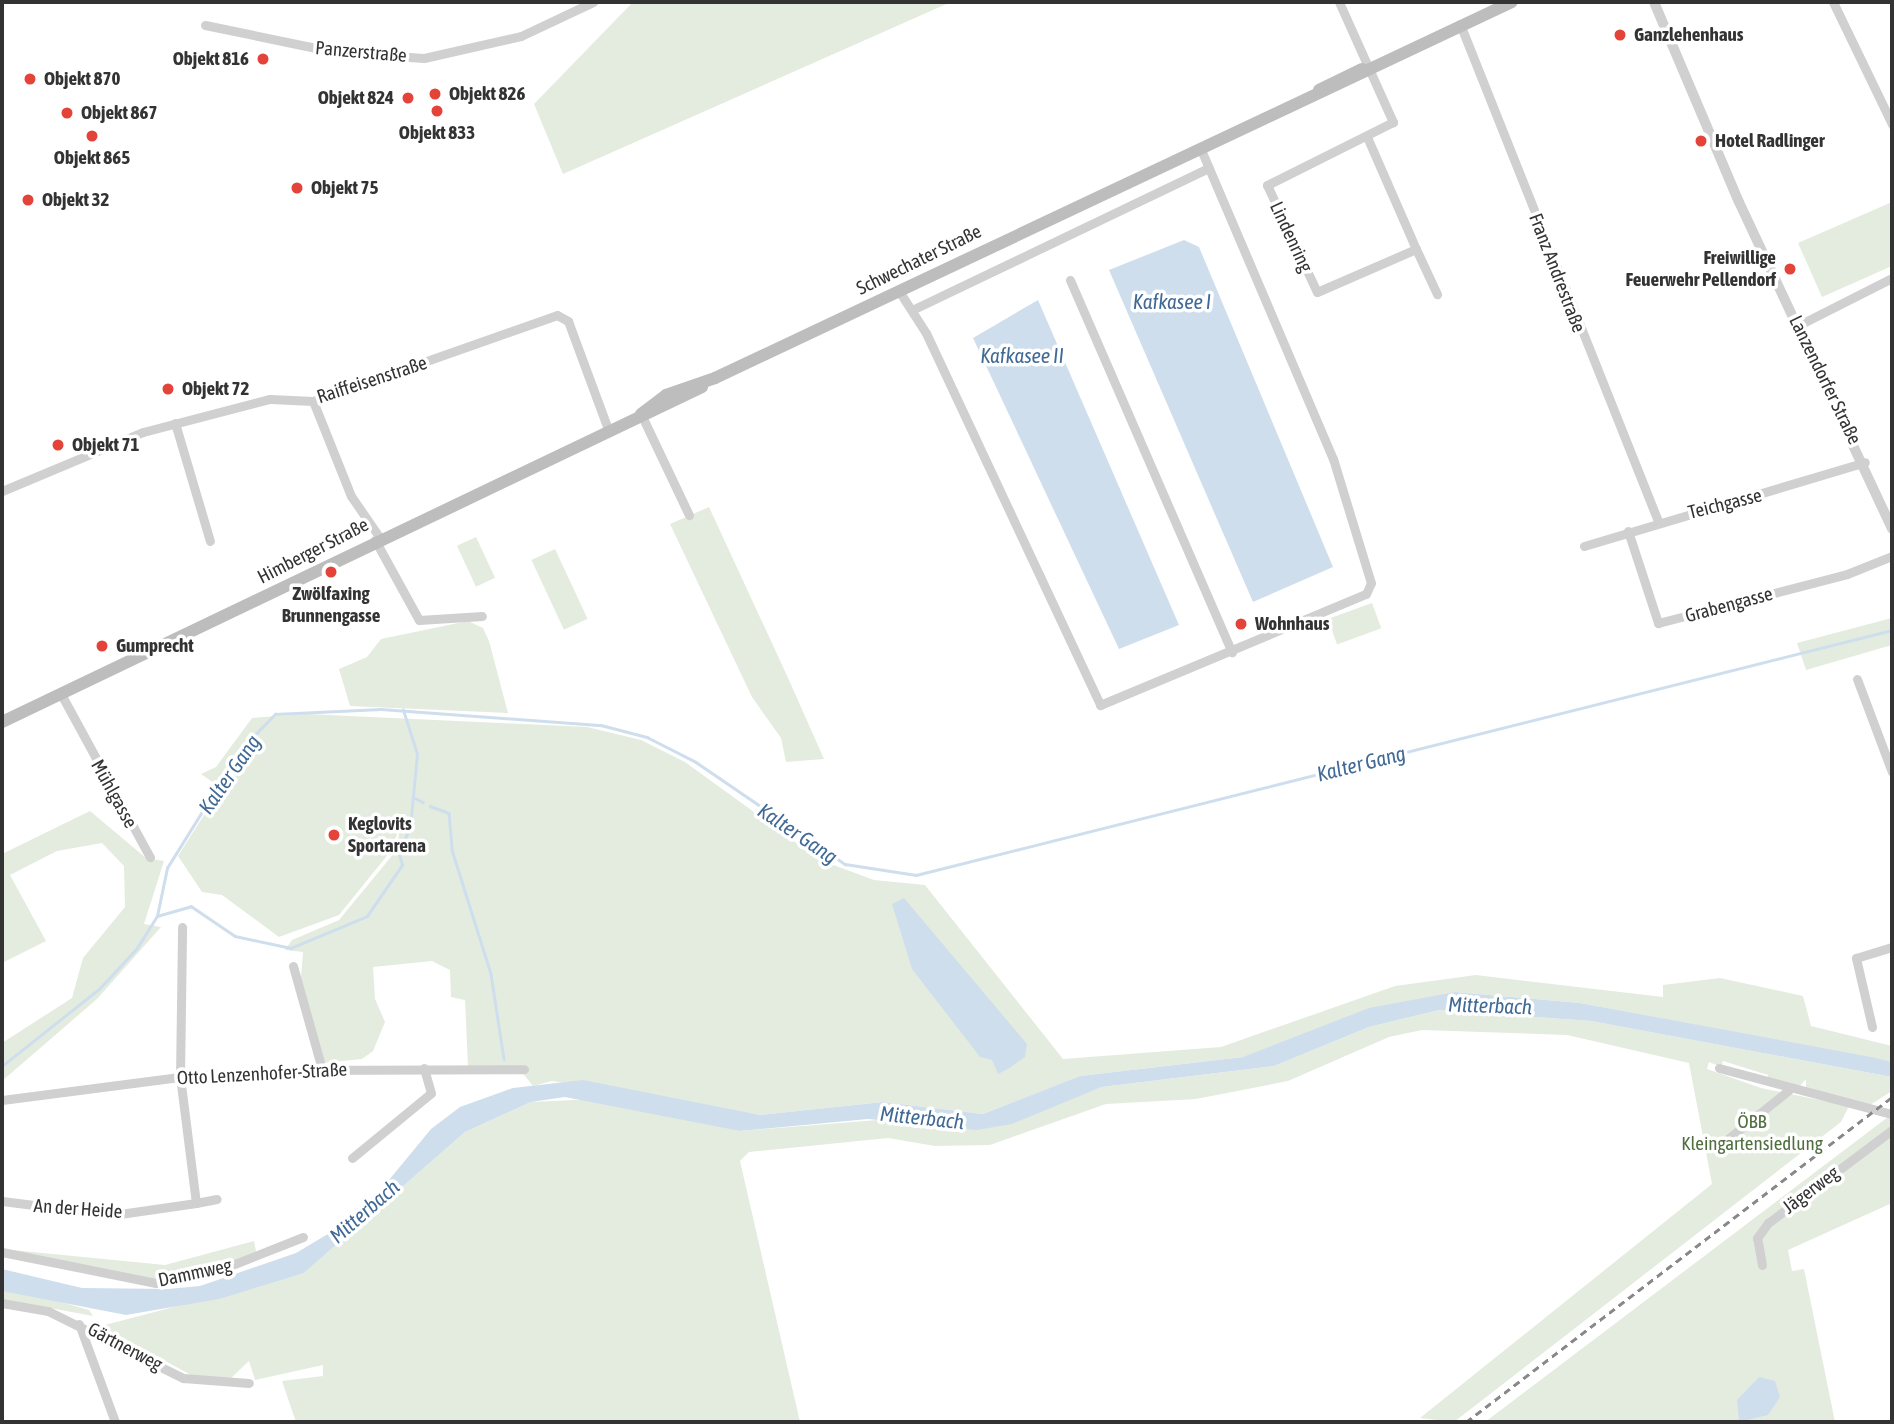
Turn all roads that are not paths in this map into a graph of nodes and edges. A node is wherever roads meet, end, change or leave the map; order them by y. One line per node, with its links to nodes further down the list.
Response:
1 (593, 2): 7 (street, Panzerstraße)
2 (1339, 2): 8 (street)
3 (1512, 2): 6 (main road, Schwechater Straße)
4 (1654, 2): 19 (street, Lanzendorfer Straße)
5 (1833, 2): 9 (street)
6 (1460, 24): 8 (main road, Schwechater Straße); 27 (street, Franz Andrestraße)
7 (205, 25)
8 (1368, 68): 10 (street, Lindenring); 11 (main road, Schwechater Straße)
9 (1892, 124)
10 (1367, 137): 13 (street); 13 (street, Lindenring)
11 (1200, 147): 12 (street); 16 (main road, Schwechater Straße)
12 (1209, 168): 18 (street); 35 (street)
13 (1416, 249): 17 (street)
14 (1892, 278): 19 (street)
15 (1070, 281): 35 (street)
16 (899, 291): 18 (street); 21 (main road, Schwechater Straße)
17 (1437, 294)
18 (912, 310): 35 (street)
19 (1799, 325): 24 (street, Lanzendorfer Straße)
20 (313, 401): 22 (street, Raiffeisenstraße); 23 (street, Raiffeisenstraße); 30 (street)
21 (641, 414): 23 (main road, Himberger Straße); 26 (street)
22 (175, 423): 25 (street, Raiffeisenstraße); 31 (street)
23 (608, 429): 30 (main road, Himberger Straße)
24 (1865, 462): 27 (street, Teichgasse); 28 (street, Lanzendorfer Straße)
25 (2, 491)
26 (689, 515)
27 (1658, 521): 29 (street, Teichgasse)
28 (1892, 529)
29 (1628, 531): 32 (street, Teichgasse); 33 (street, Grabengasse)
30 (377, 539): 34 (street); 37 (main road, Himberger Straße)
31 (210, 541)
32 (1584, 545)
33 (1892, 556)
34 (482, 616)
35 (1232, 652)
36 (1857, 679): 39 (street)
37 (61, 694): 38 (main road, Himberger Straße); 40 (street, Mühlgasse)
38 (2, 722)
39 (1892, 772)
40 (150, 857)
41 (182, 927): 49 (street)
42 (1892, 947): 44 (street)
43 (293, 966): 47 (street)
44 (1872, 1027)
45 (424, 1068): 47 (street, Otto Lenzenhofer-Straße); 48 (street, Otto Lenzenhofer-Straße); 55 (street)
46 (1719, 1068): 50 (street)
47 (322, 1069): 49 (street, Otto Lenzenhofer-Straße)
48 (524, 1069)
49 (180, 1077): 51 (street, Otto Lenzenhofer-Straße); 58 (street)
50 (1789, 1090): 52 (street); 54 (street)
51 (2, 1100)
52 (1892, 1114)
53 (1892, 1130): 61 (street, Jägerweg)
54 (1724, 1142)
55 (352, 1158)
56 (217, 1199): 58 (street, An der Heide)
57 (2, 1201): 58 (street, An der Heide)
58 (195, 1203)
59 (303, 1237): 60 (street, Dammweg)
60 (2, 1252)
61 (1762, 1265)
62 (2, 1303): 63 (street, Gärtnerweg)
63 (79, 1324): 64 (street, Gärtnerweg); 65 (street)
64 (249, 1383)
65 (115, 1422)

